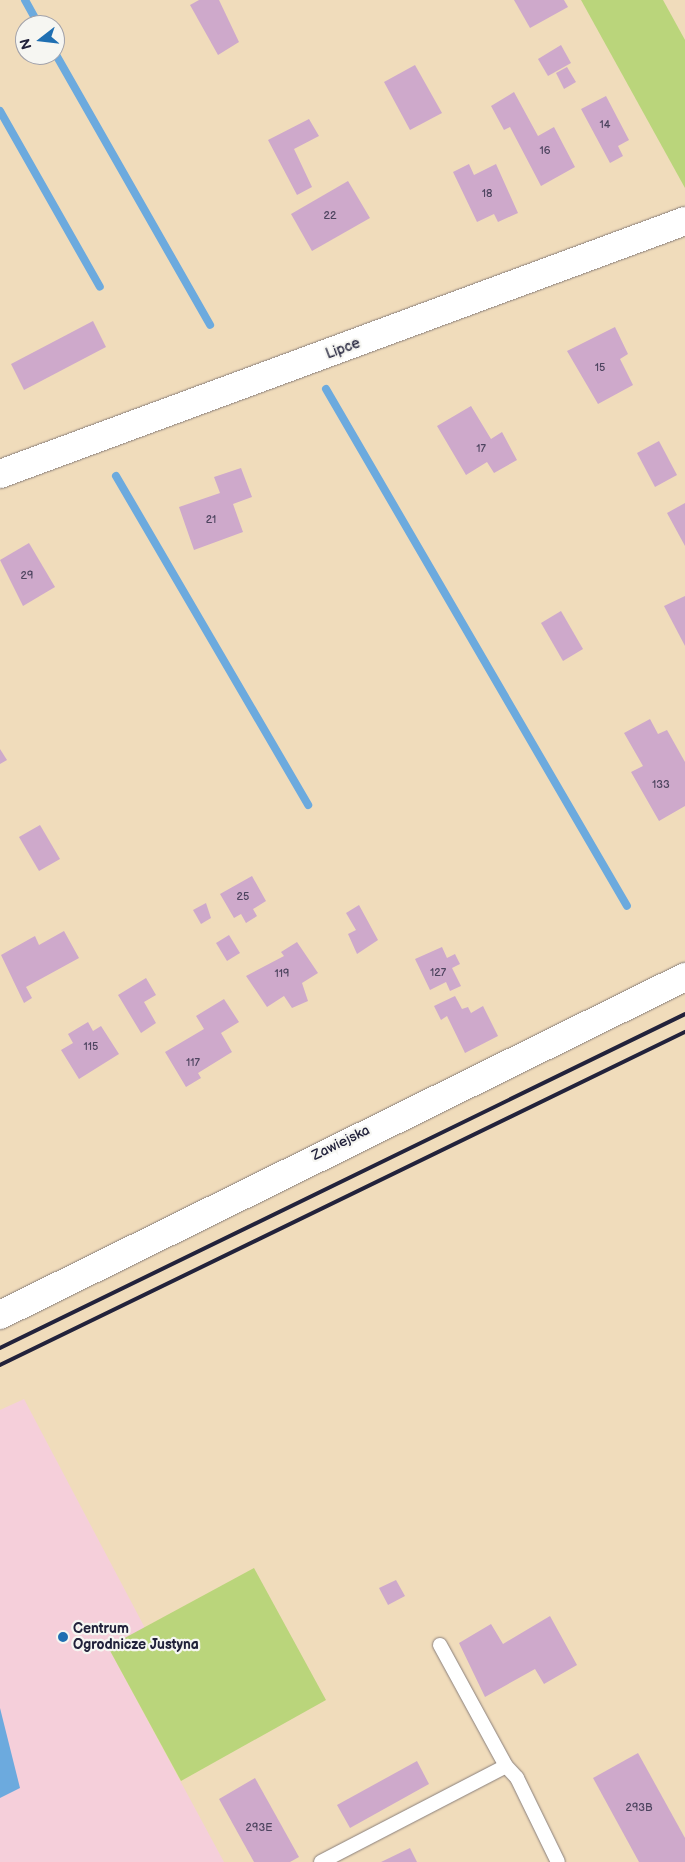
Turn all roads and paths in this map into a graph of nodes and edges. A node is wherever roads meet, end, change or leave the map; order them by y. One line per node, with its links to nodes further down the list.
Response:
1 (685, 221): 2 (street, Lipce)
2 (0, 474)
3 (685, 977): 4 (street, Zawiejska)
4 (0, 1315)
5 (440, 1645): 6 (lane)
6 (506, 1766): 7 (lane); 8 (lane)
7 (321, 1862)
8 (558, 1862)

